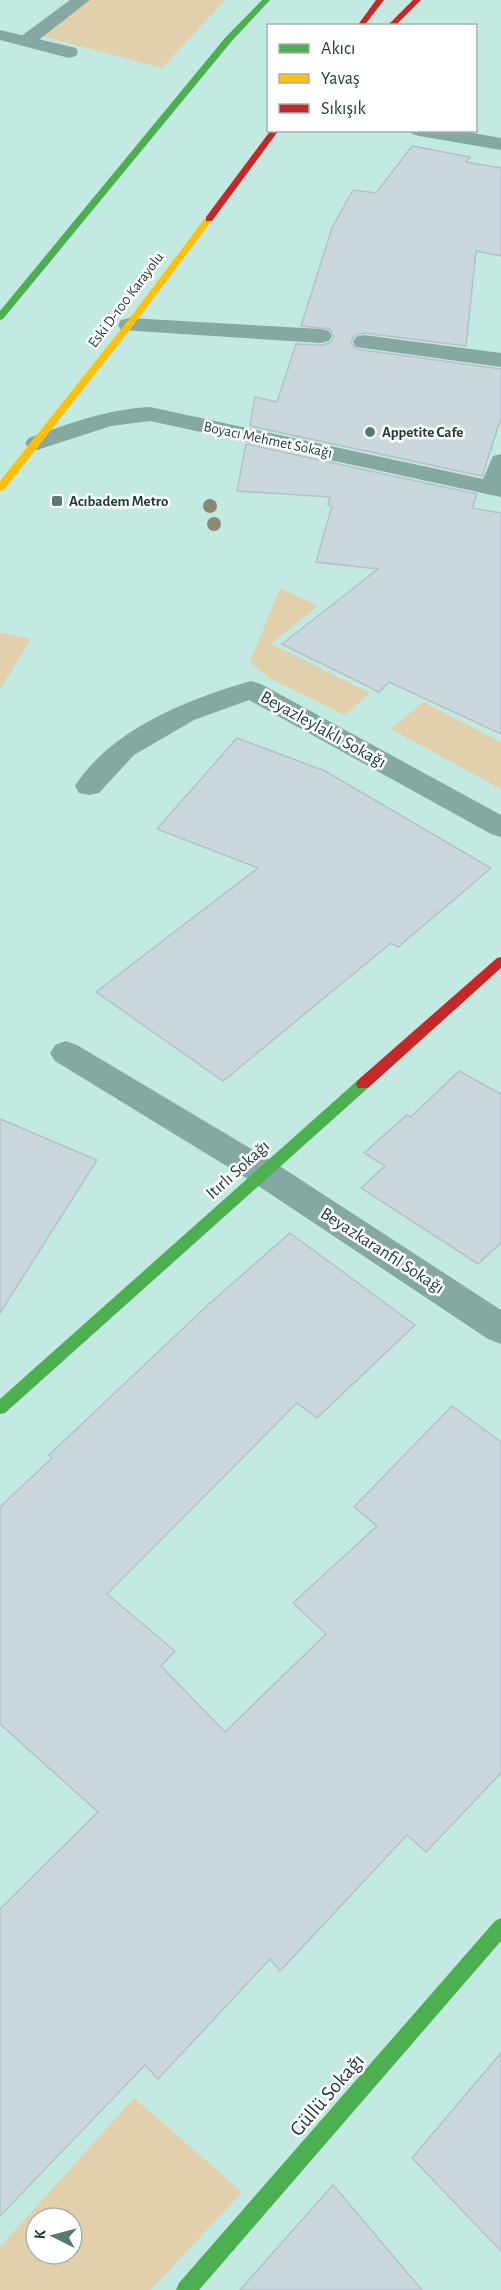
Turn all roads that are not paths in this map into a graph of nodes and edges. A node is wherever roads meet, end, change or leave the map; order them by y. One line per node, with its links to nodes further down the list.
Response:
1 (81, 0): 8 (street)
2 (266, 0): 15 (main road)
3 (380, 0): 5 (main road)
4 (417, 0): 6 (main road)
5 (362, 24)
6 (392, 24)
7 (0, 35): 8 (street)
8 (26, 41): 9 (street)
9 (69, 52)
10 (273, 132): 14 (main road, Eski D-100 Karayolu)
11 (278, 132): 14 (main road)
12 (431, 132): 13 (street)
13 (501, 144)
14 (258, 151): 18 (main road, Eski D-100 Karayolu)
15 (41, 264): 16 (main road); 17 (main road)
16 (10, 282)
17 (0, 317)
18 (129, 325): 19 (street); 22 (main road, Eski D-100 Karayolu)
19 (321, 336)
20 (364, 342): 21 (street)
21 (501, 360)
22 (37, 443): 24 (main road, Eski D-100 Karayolu); 25 (street, Boyacı Mehmet Sokağı)
23 (501, 461): 25 (street)
24 (0, 488)
25 (496, 489)
26 (89, 786): 27 (street, Beyazleylaklı Sokağı)
27 (501, 827)
28 (501, 961): 30 (main road, Itırlı Sokağı)
29 (66, 1053): 30 (street, Beyazkaranfil Sokağı)
30 (263, 1172): 31 (street, Beyazkaranfil Sokağı); 32 (main road, Itırlı Sokağı)
31 (501, 1329)
32 (0, 1408)
33 (501, 1927): 34 (main road, Güllü Sokağı)
34 (186, 2290)

